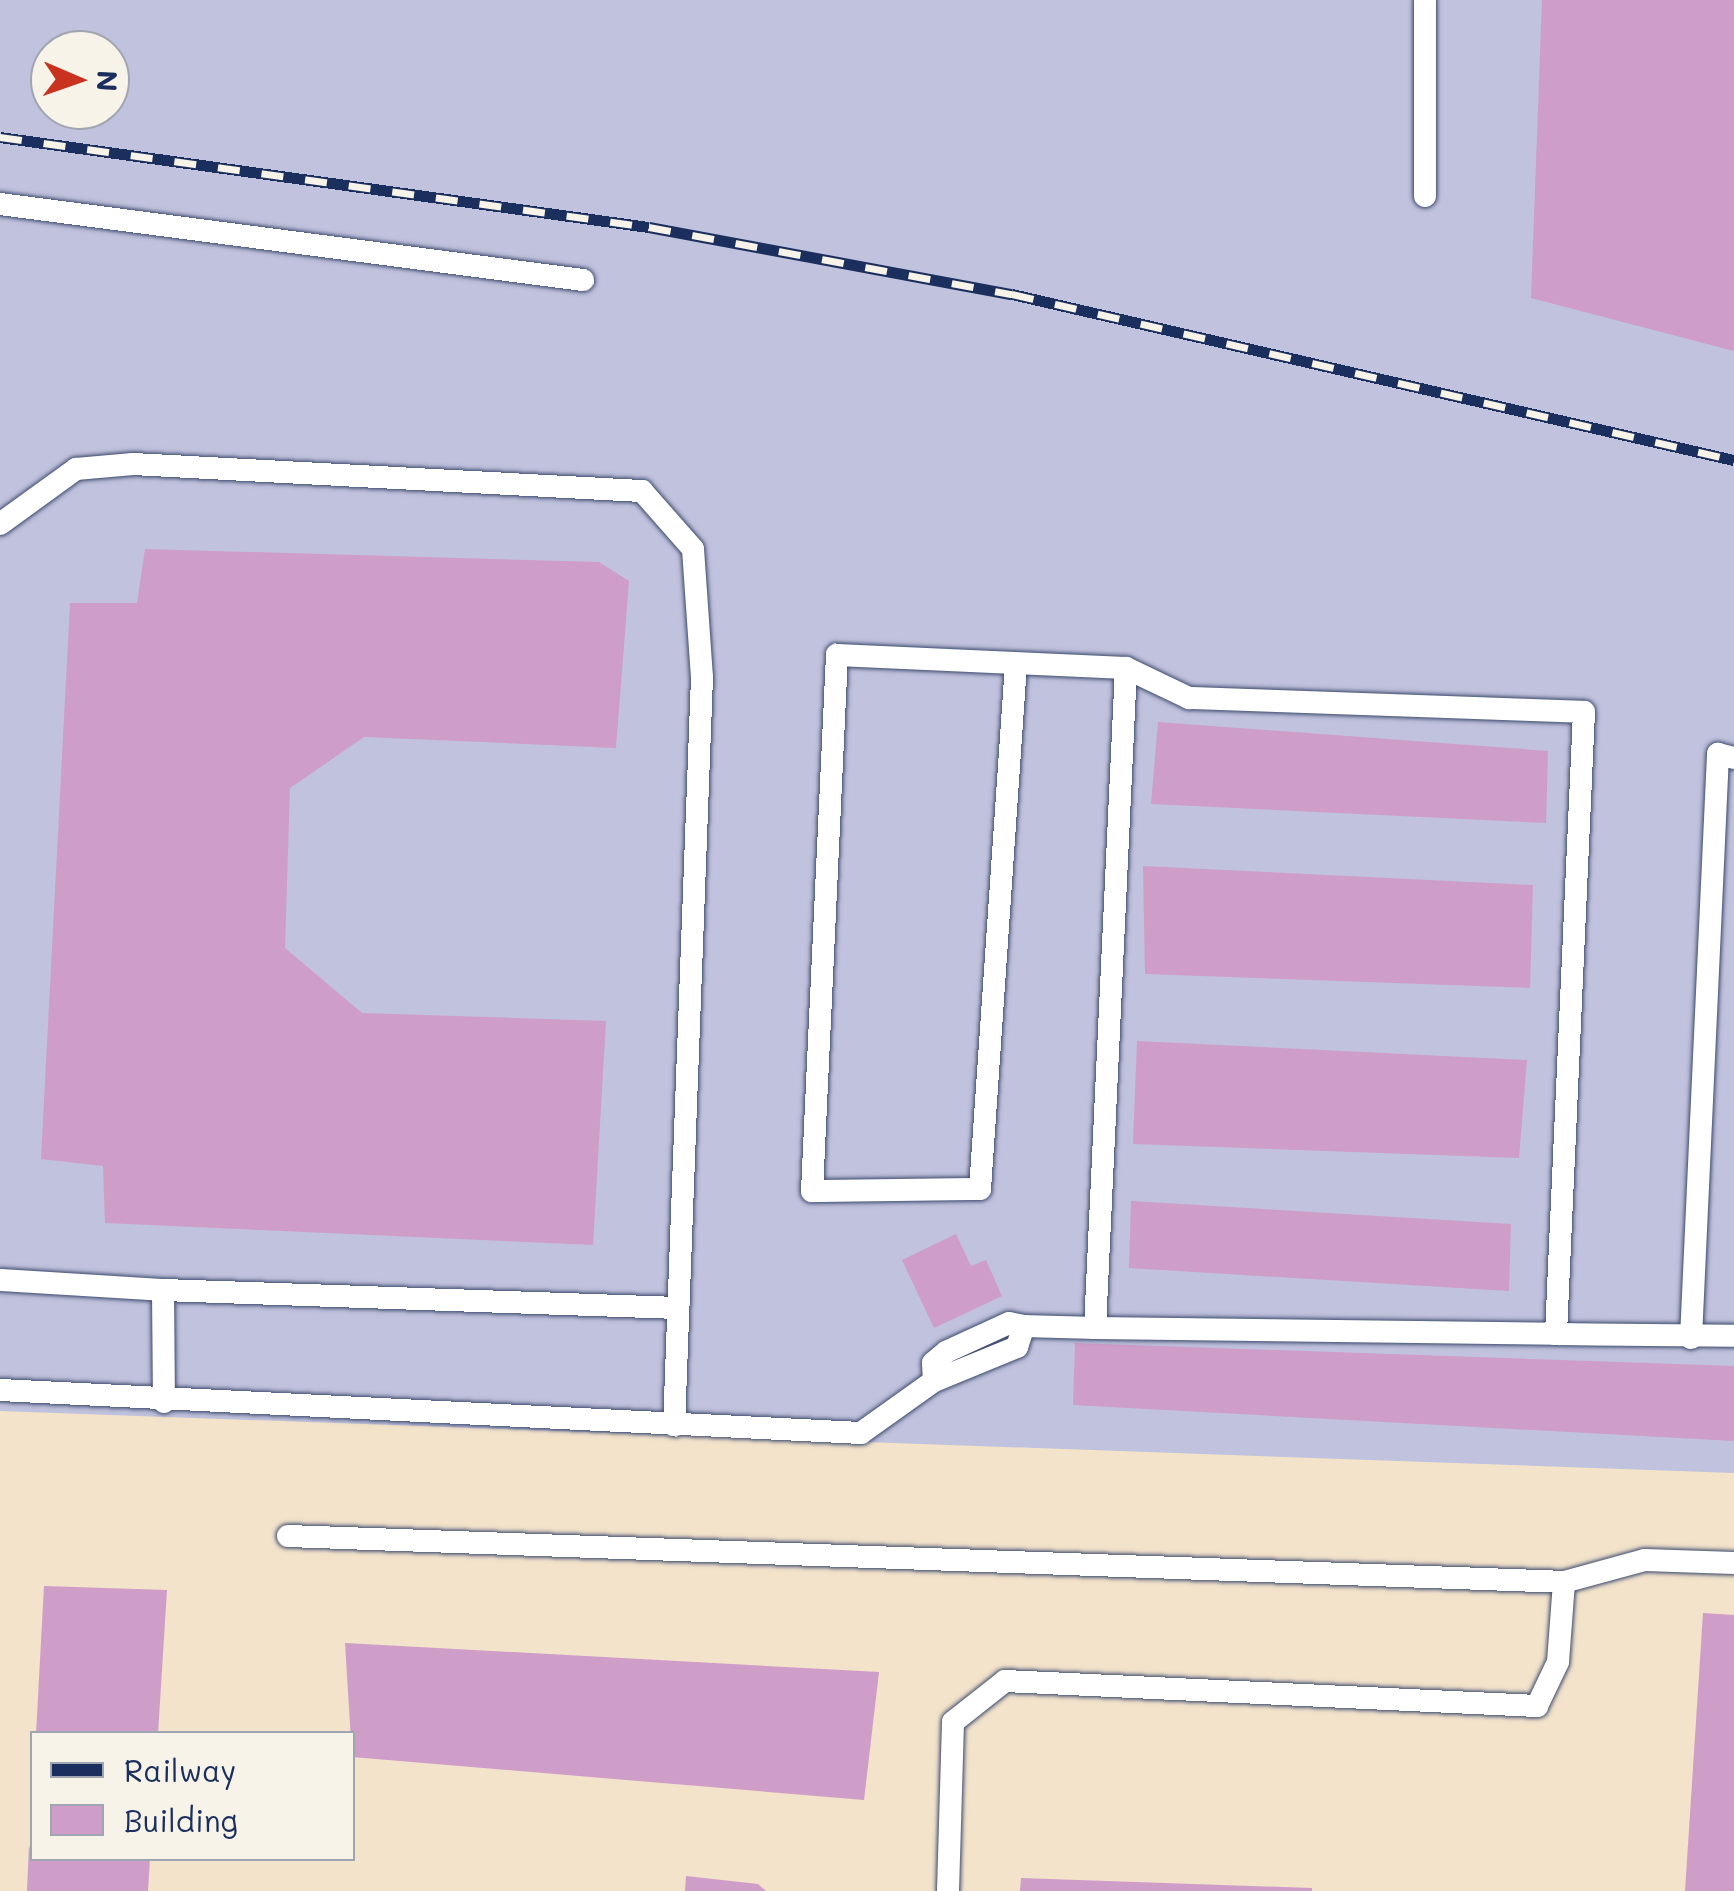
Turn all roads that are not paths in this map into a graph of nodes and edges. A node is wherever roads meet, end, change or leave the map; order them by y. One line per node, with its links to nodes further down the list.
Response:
1 (1425, 0): 2 (lane)
2 (1425, 196)
3 (0, 204): 4 (lane)
4 (583, 280)
5 (0, 524): 11 (lane)
6 (1016, 664): 6 (lane); 7 (lane)
7 (1126, 668): 12 (lane); 13 (lane)
8 (1734, 758): 15 (lane)
9 (0, 1280): 10 (lane)
10 (163, 1290): 11 (lane); 17 (lane)
11 (678, 1308): 18 (lane)
12 (1095, 1328): 13 (lane); 18 (lane)
13 (1556, 1334): 15 (lane)
14 (1734, 1336): 15 (lane)
15 (1691, 1338)
16 (0, 1390): 17 (lane)
17 (164, 1402): 18 (lane)
18 (674, 1425)
19 (288, 1536): 21 (lane)
20 (1734, 1563): 21 (lane)
21 (1564, 1582): 22 (lane)
22 (948, 1891)

